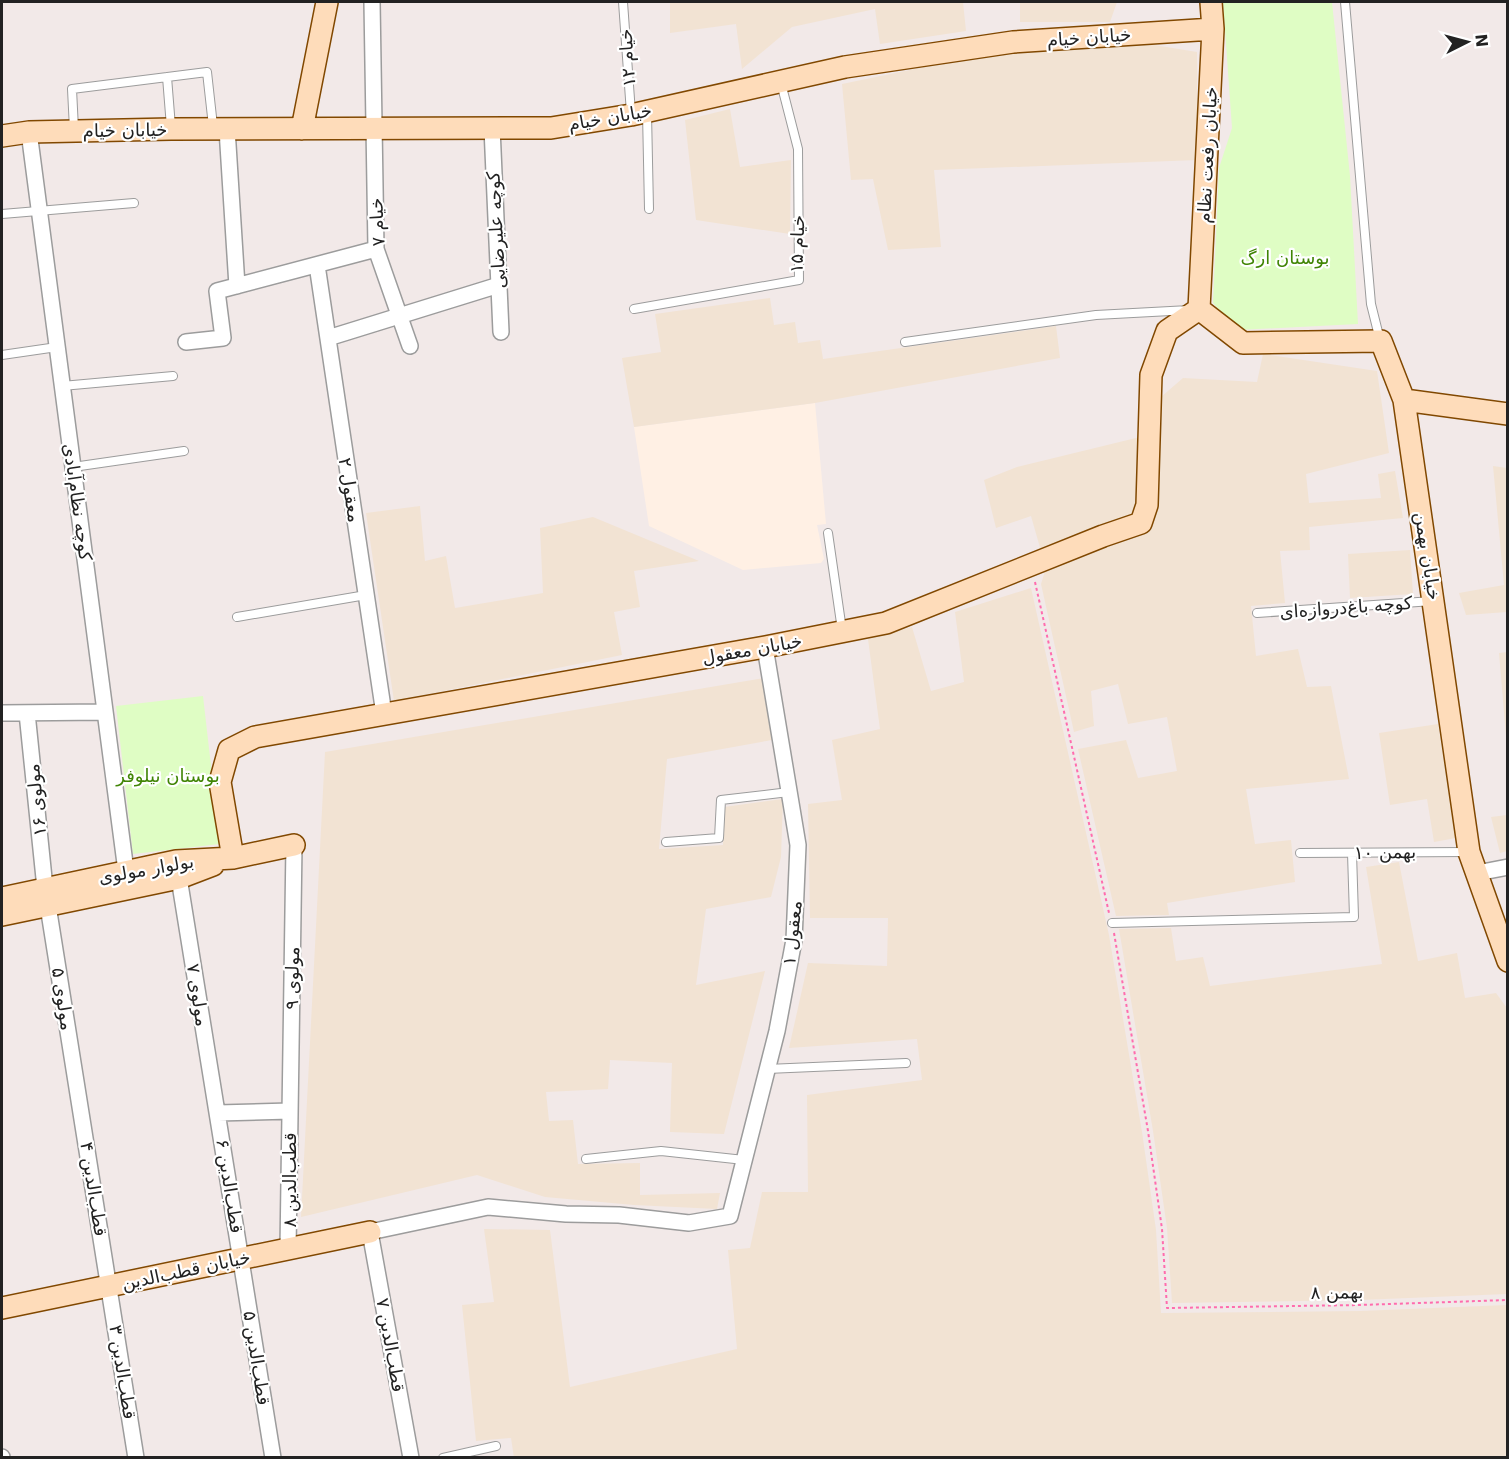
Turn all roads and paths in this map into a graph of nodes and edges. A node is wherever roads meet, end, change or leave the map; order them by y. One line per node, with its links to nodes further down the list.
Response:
1 (327, 2): 14 (street)
2 (372, 2): 10 (street, خیام ۷)
3 (623, 2): 9 (lane, خیام ۱۲)
4 (1211, 2): 6 (street, خیابان رفعت نظام)
5 (1345, 2): 31 (lane)
6 (1213, 28): 8 (street, خیابان خیام); 27 (street, خیابان رفعت نظام)
7 (167, 77): 12 (lane); 13 (lane); 15 (lane)
8 (780, 81): 9 (street, خیابان خیام); 26 (lane, خیام ۱۵)
9 (639, 113): 11 (street, خیابان خیام); 19 (lane, خیام ۱۲)
10 (374, 128): 11 (street, خیابان خیام); 14 (street, خیابان خیام); 22 (street, خیام ۷)
11 (492, 128): 24 (street, کوچه علیرضایی)
12 (171, 129): 13 (street, خیابان خیام); 15 (street, خیابان خیام)
13 (220, 129): 14 (street, خیابان خیام); 25 (street)
14 (302, 129)
15 (74, 131): 16 (street, خیابان خیام)
16 (29, 132): 17 (street, خیابان خیام); 20 (street, کوچه نظام‌آبادی)
17 (2, 135)
18 (134, 203): 20 (lane)
19 (649, 209)
20 (39, 211): 21 (lane); 35 (street, کوچه نظام‌آبادی)
21 (2, 214)
22 (376, 249): 23 (street); 28 (street, خیام ۷)
23 (317, 265): 25 (street); 30 (street, معقول ۲)
24 (499, 285): 28 (street); 29 (street, کوچه علیرضایی)
25 (237, 286): 32 (street)
26 (634, 309)
27 (1199, 309): 31 (street); 33 (lane); 44 (street, خیابان معقول)
28 (400, 316): 30 (street); 34 (street, خیام ۷)
29 (501, 332)
30 (328, 338): 45 (street, معقول ۲)
31 (1381, 341): 39 (street, خیابان بهمن)
32 (186, 342)
33 (905, 342)
34 (410, 346)
35 (57, 347): 36 (lane); 38 (street, کوچه نظام‌آبادی)
36 (2, 355)
37 (173, 376): 38 (lane)
38 (62, 386): 42 (street, کوچه نظام‌آبادی)
39 (1404, 400): 40 (street); 46 (street, خیابان بهمن)
40 (1508, 414)
41 (184, 451): 42 (lane)
42 (73, 467): 51 (street, کوچه نظام‌آبادی)
43 (828, 533): 49 (lane)
44 (1031, 565): 49 (street, خیابان معقول); 69 (path)
45 (366, 595): 48 (lane); 54 (street, معقول ۲)
46 (1434, 601): 47 (lane, کوچه باغ‌دروازه‌ای); 58 (street, خیابان بهمن)
47 (1257, 613)
48 (237, 617)
49 (842, 632): 50 (street, خیابان معقول)
50 (765, 647): 54 (street, خیابان معقول); 55 (street, معقول ۱)
51 (105, 712): 53 (street); 63 (street, کوچه نظام‌آبادی)
52 (2, 713): 53 (street)
53 (27, 713): 66 (street, مولوی ۱۶)
54 (384, 714): 61 (street, خیابان معقول)
55 (789, 792): 56 (lane); 72 (street, معقول ۱)
56 (666, 842)
57 (294, 845): 61 (street); 74 (street, مولوی ۹)
58 (1469, 852): 60 (lane, بهمن ۱۰); 64 (street, خیابان بهمن)
59 (1300, 853): 60 (lane, بهمن ۱۰)
60 (1352, 853): 69 (lane)
61 (233, 858): 63 (street, بولوار مولوی); 65 (street, بولوار مولوی)
62 (1508, 867): 64 (street)
63 (126, 871): 66 (street, بولوار مولوی)
64 (1477, 873): 70 (street, خیابان بهمن)
65 (179, 878): 66 (street, بولوار مولوی); 75 (street, مولوی ۷)
66 (47, 897): 67 (street, بولوار مولوی); 68 (street, بولوار مولوی); 73 (street, مولوی ۵)
67 (2, 898)
68 (2, 915)
69 (1112, 923): 82 (path, بهمن ۸)
70 (1508, 961)
71 (906, 1063): 72 (lane)
72 (767, 1070): 77 (street, معقول ۱)
73 (78, 1091): 81 (street, قطب‌الدین ۴)
74 (290, 1111): 75 (street); 79 (street, قطب‌الدین ۸)
75 (218, 1113): 80 (street, قطب‌الدین ۶)
76 (586, 1159): 77 (lane)
77 (744, 1160): 78 (street, معقول ۱)
78 (370, 1232): 79 (street, خیابان قطب‌الدین); 87 (street, قطب‌الدین ۷)
79 (288, 1249): 80 (street, خیابان قطب‌الدین)
80 (242, 1258): 81 (street, خیابان قطب‌الدین); 86 (street, قطب‌الدین ۵)
81 (109, 1286): 83 (street, خیابان قطب‌الدین); 85 (street, قطب‌الدین ۳)
82 (1508, 1300)
83 (2, 1308)
84 (496, 1446): 88 (lane)
85 (136, 1458)
86 (273, 1458)
87 (411, 1458)
88 (443, 1458)

